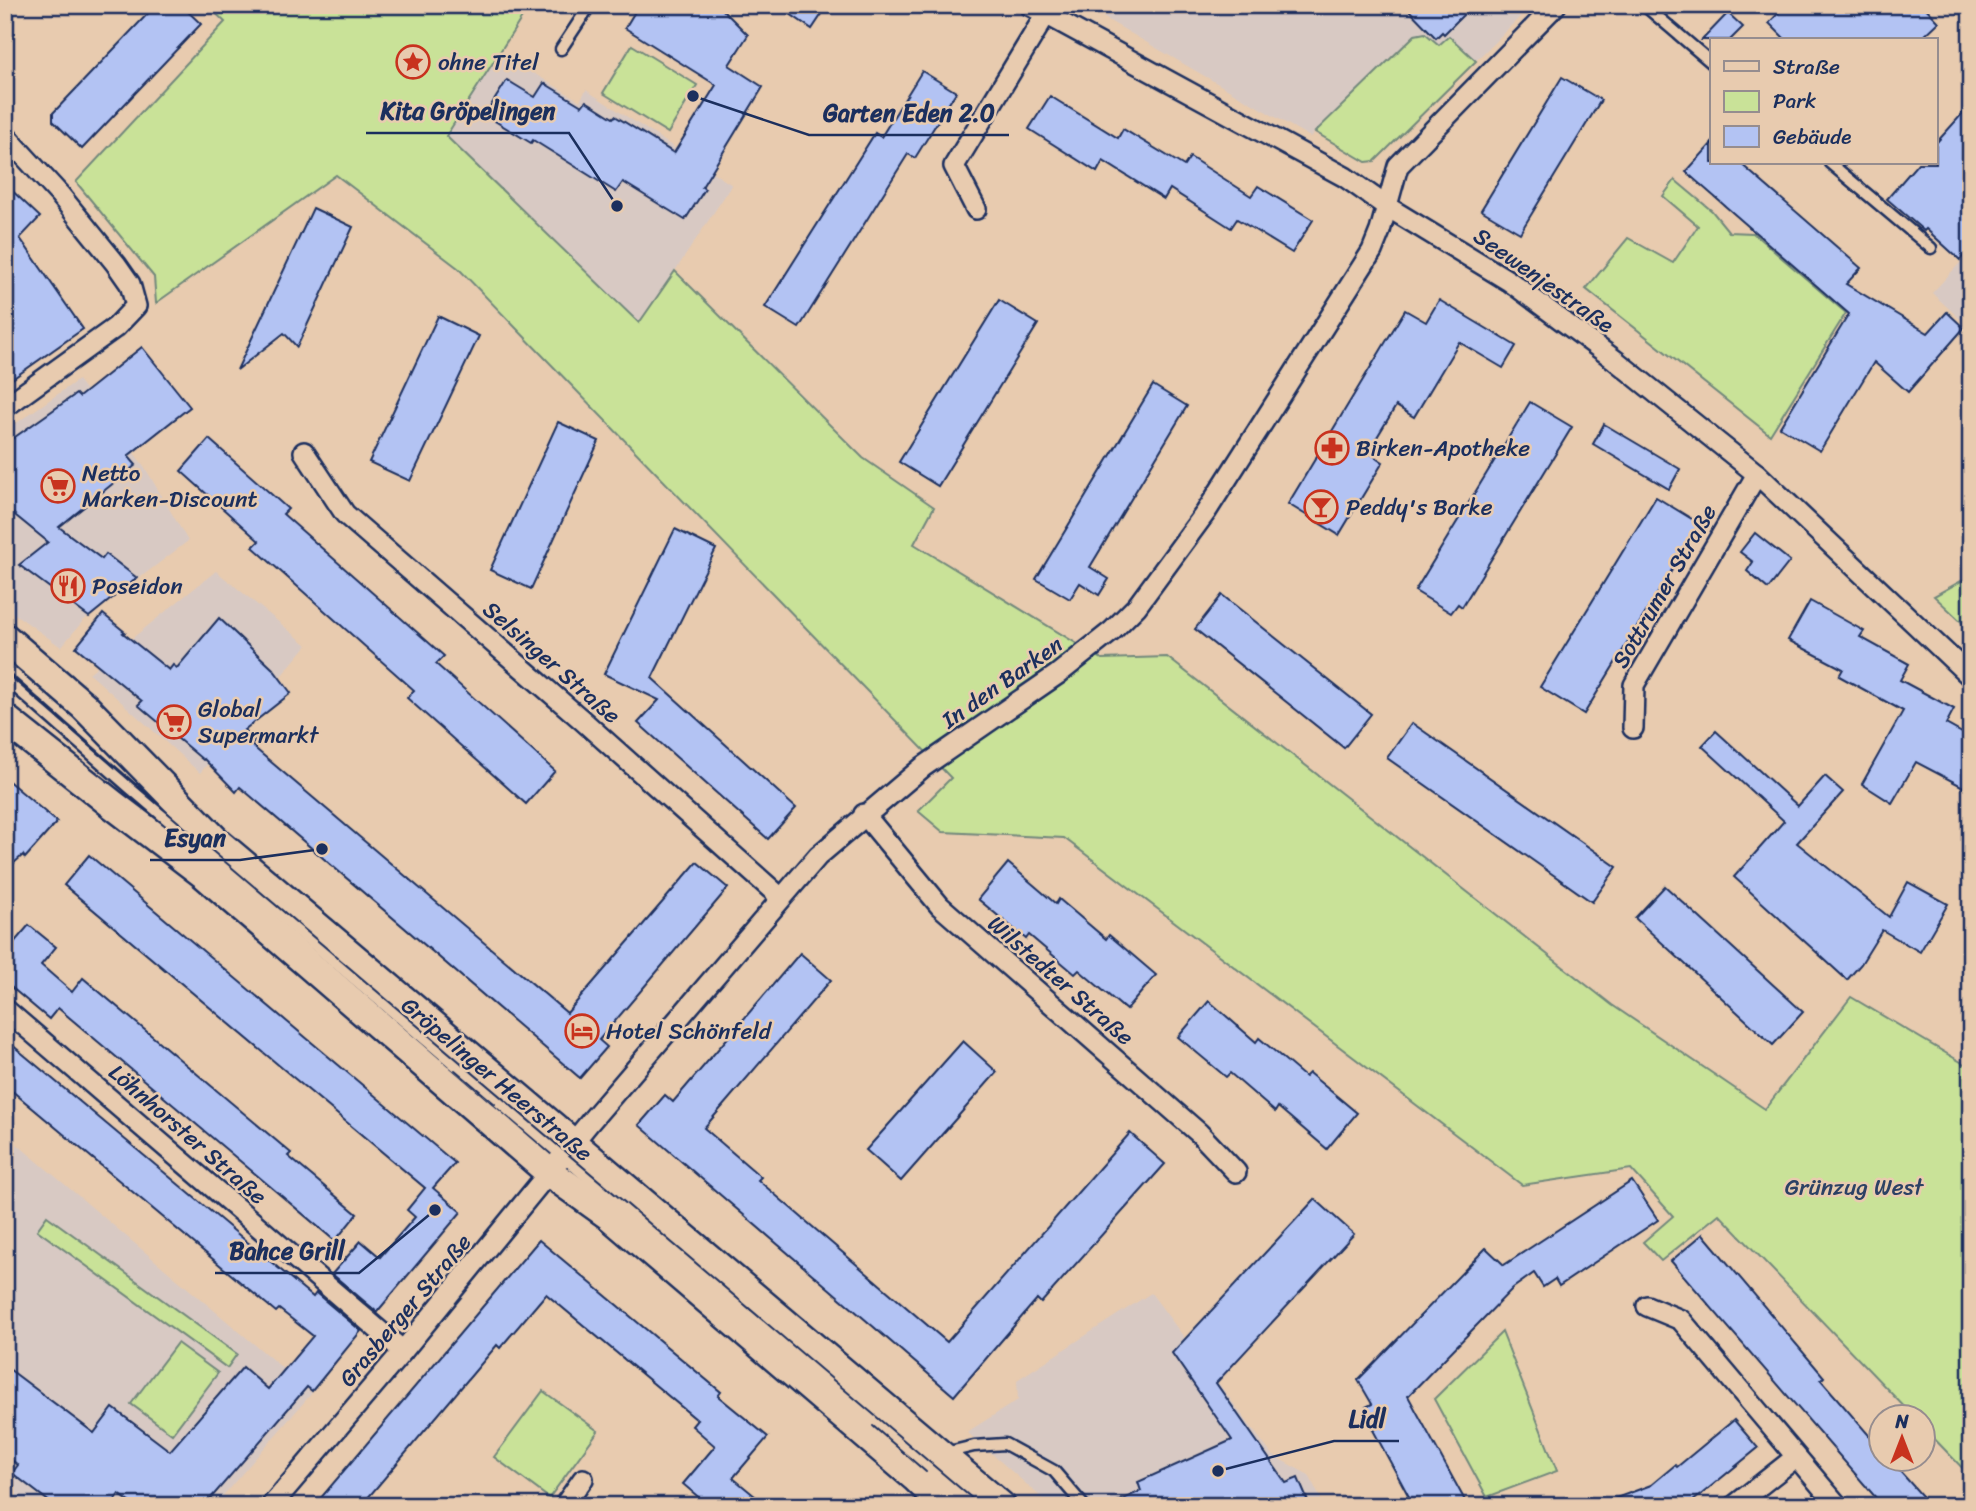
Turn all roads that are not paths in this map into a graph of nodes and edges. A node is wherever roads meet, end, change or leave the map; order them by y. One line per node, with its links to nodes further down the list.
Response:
1 (590, 5): 5 (lane)
2 (1556, 5): 9 (street, In den Barken)
3 (1644, 5): 6 (lane)
4 (1038, 10): 9 (street, Seewenjestraße); 10 (street)
5 (561, 49)
6 (1710, 60)
7 (5, 135): 12 (street)
8 (1830, 164): 11 (lane)
9 (1386, 206): 14 (street, Seewenjestraße); 20 (street, In den Barken)
10 (976, 209)
11 (1931, 248)
12 (5, 407)
13 (304, 453): 23 (street, Selsinger Straße)
14 (1757, 474): 16 (street, Seewenjestraße); 19 (street, Sottrumer Straße)
15 (5, 638): 22 (main road, Gröpelinger Heerstraße)
16 (1971, 677)
17 (5, 678): 21 (lane)
18 (5, 719): 25 (main road, Gröpelinger Heerstraße)
19 (1633, 728)
20 (864, 814): 23 (street, In den Barken); 26 (street, Wilstedter Straße)
21 (177, 827): 22 (lane); 25 (lane)
22 (218, 843): 25 (main road, Gröpelinger Heerstraße)
23 (780, 897): 25 (street, In den Barken)
24 (5, 1009): 28 (street, Löhnhorster Straße)
25 (562, 1158): 28 (street, Grasberger Straße); 29 (main road, Gröpelinger Heerstraße); 34 (main road, Gröpelinger Heerstraße); 35 (lane)
26 (1236, 1172)
27 (1647, 1306): 30 (street)
28 (403, 1351): 32 (street, Grasberger Straße)
29 (940, 1455): 36 (main road, Gröpelinger Heerstraße); 37 (lane)
30 (1796, 1457): 38 (street); 39 (street)
31 (583, 1479): 33 (street)
32 (271, 1506)
33 (564, 1506)
34 (945, 1506)
35 (973, 1506)
36 (1001, 1506)
37 (1084, 1506)
38 (1734, 1506)
39 (1838, 1506)

